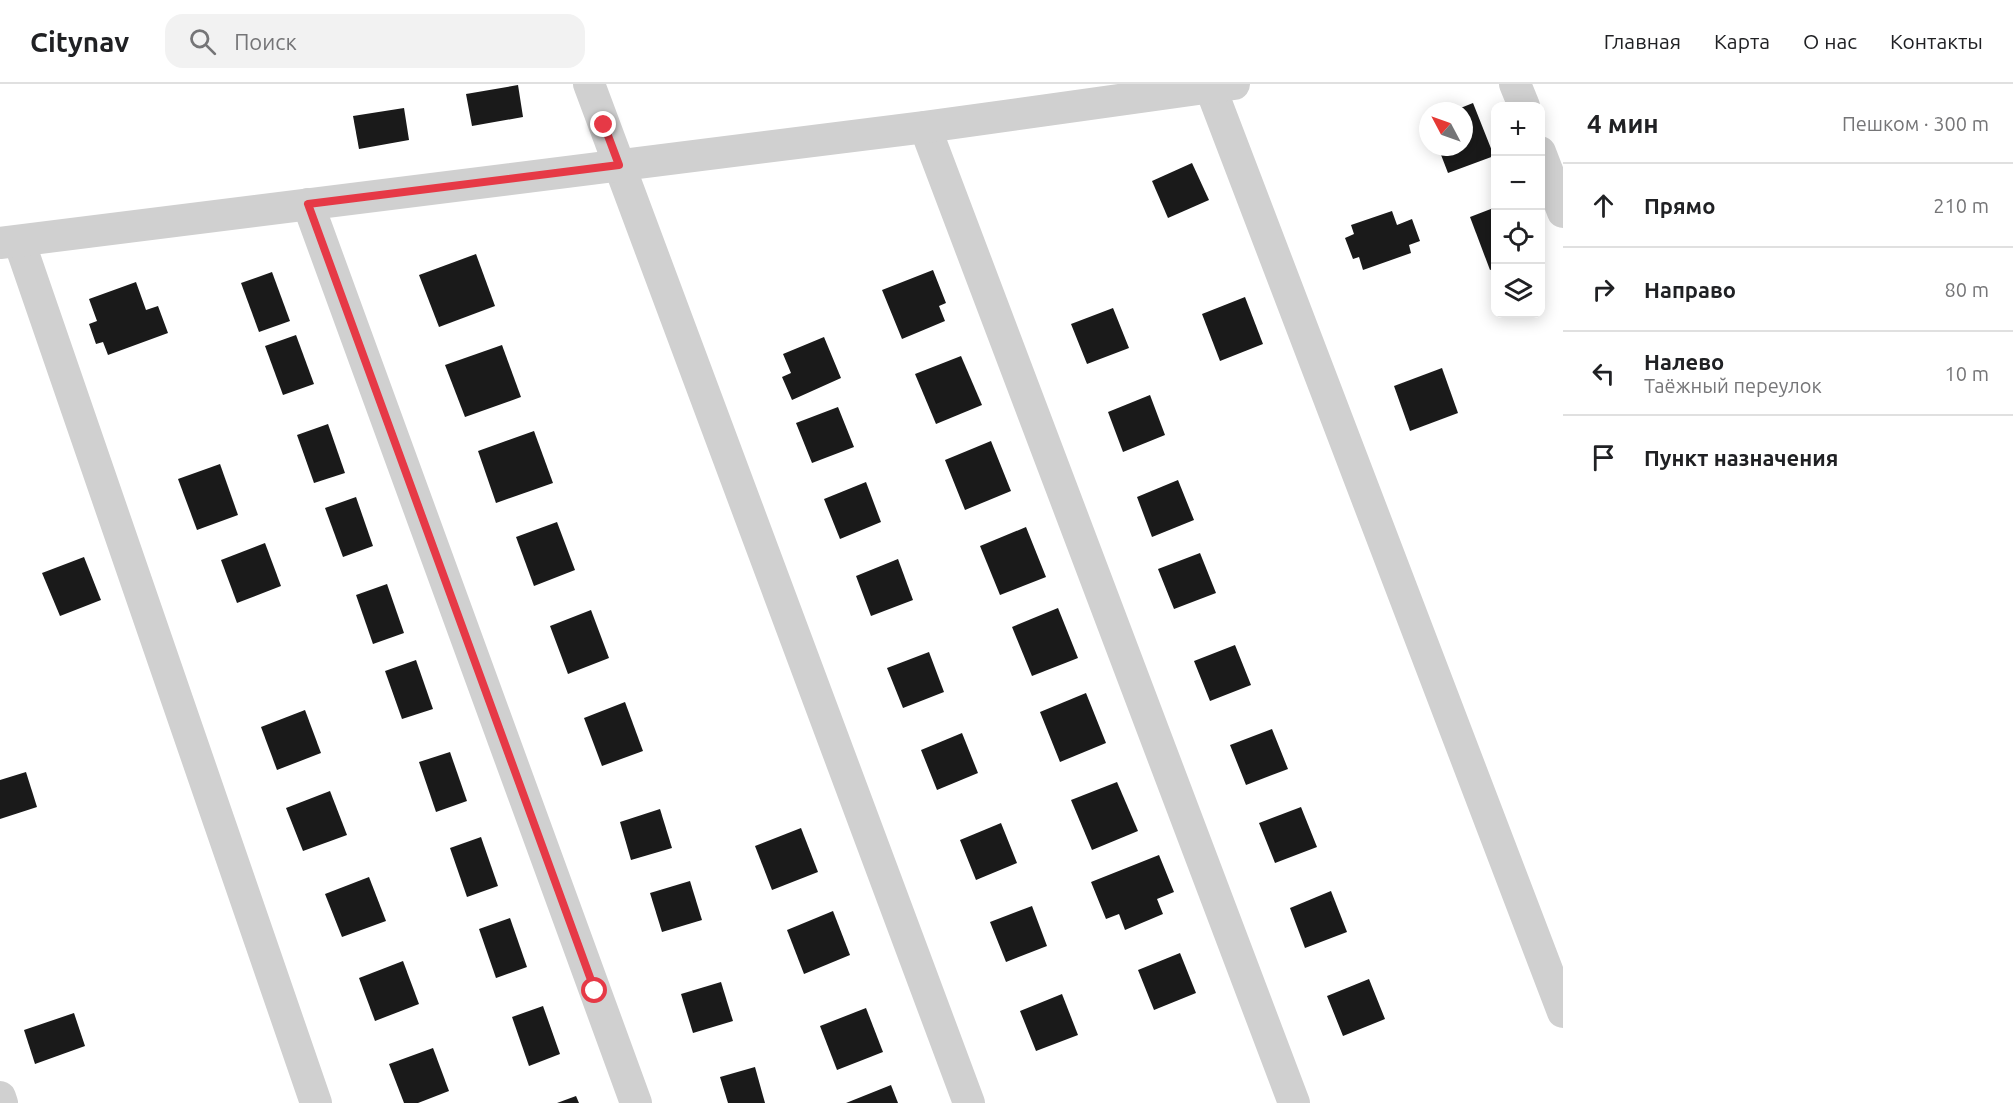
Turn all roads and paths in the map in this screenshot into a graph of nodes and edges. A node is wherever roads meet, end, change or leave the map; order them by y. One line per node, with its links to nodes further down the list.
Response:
1 (589, 84): 7 (street)
2 (1515, 84): 4 (street)
3 (1223, 86): 5 (street); 11 (street)
4 (1522, 102)
5 (925, 127): 7 (street); 17 (street)
6 (1542, 156): 9 (street)
7 (619, 165): 8 (street); 16 (street)
8 (308, 204): 10 (street); 15 (street)
9 (1563, 212)
10 (10, 242): 14 (street)
11 (1563, 1012)
12 (0, 1097): 13 (street)
13 (2, 1103)
14 (316, 1103)
15 (636, 1103)
16 (969, 1103)
17 (1294, 1103)

